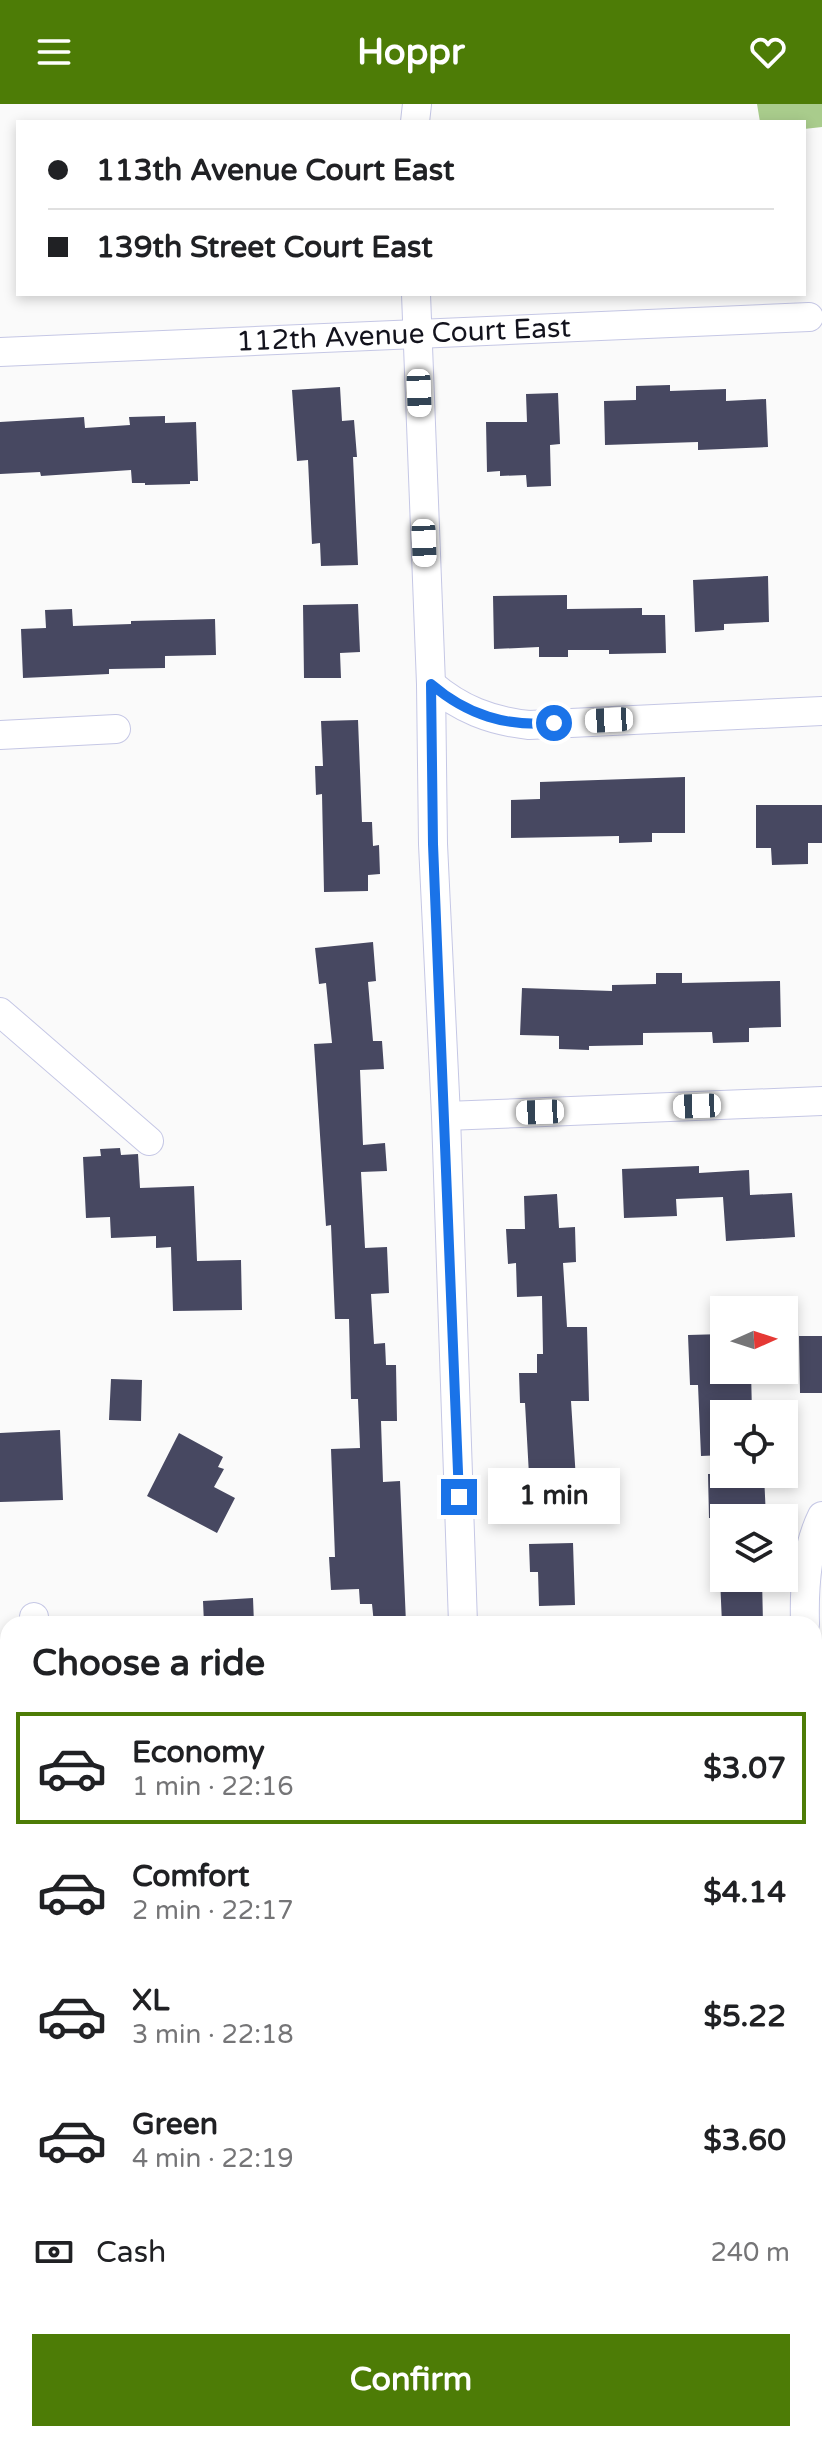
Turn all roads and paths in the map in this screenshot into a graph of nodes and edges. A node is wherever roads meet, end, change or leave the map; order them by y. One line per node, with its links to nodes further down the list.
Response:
1 (416, 296): 3 (street)
2 (809, 317): 3 (street, 112th Avenue Court East)
3 (417, 333): 4 (street, 112th Avenue Court East); 5 (street)
4 (0, 352)
5 (431, 684): 6 (street); 11 (street)
6 (822, 711)
7 (116, 729): 8 (street)
8 (0, 735)
9 (0, 1012): 12 (street)
10 (822, 1101): 11 (street)
11 (446, 1116): 14 (street)
12 (149, 1141)
13 (822, 1516): 15 (street)
14 (463, 1616)
15 (805, 1616)

